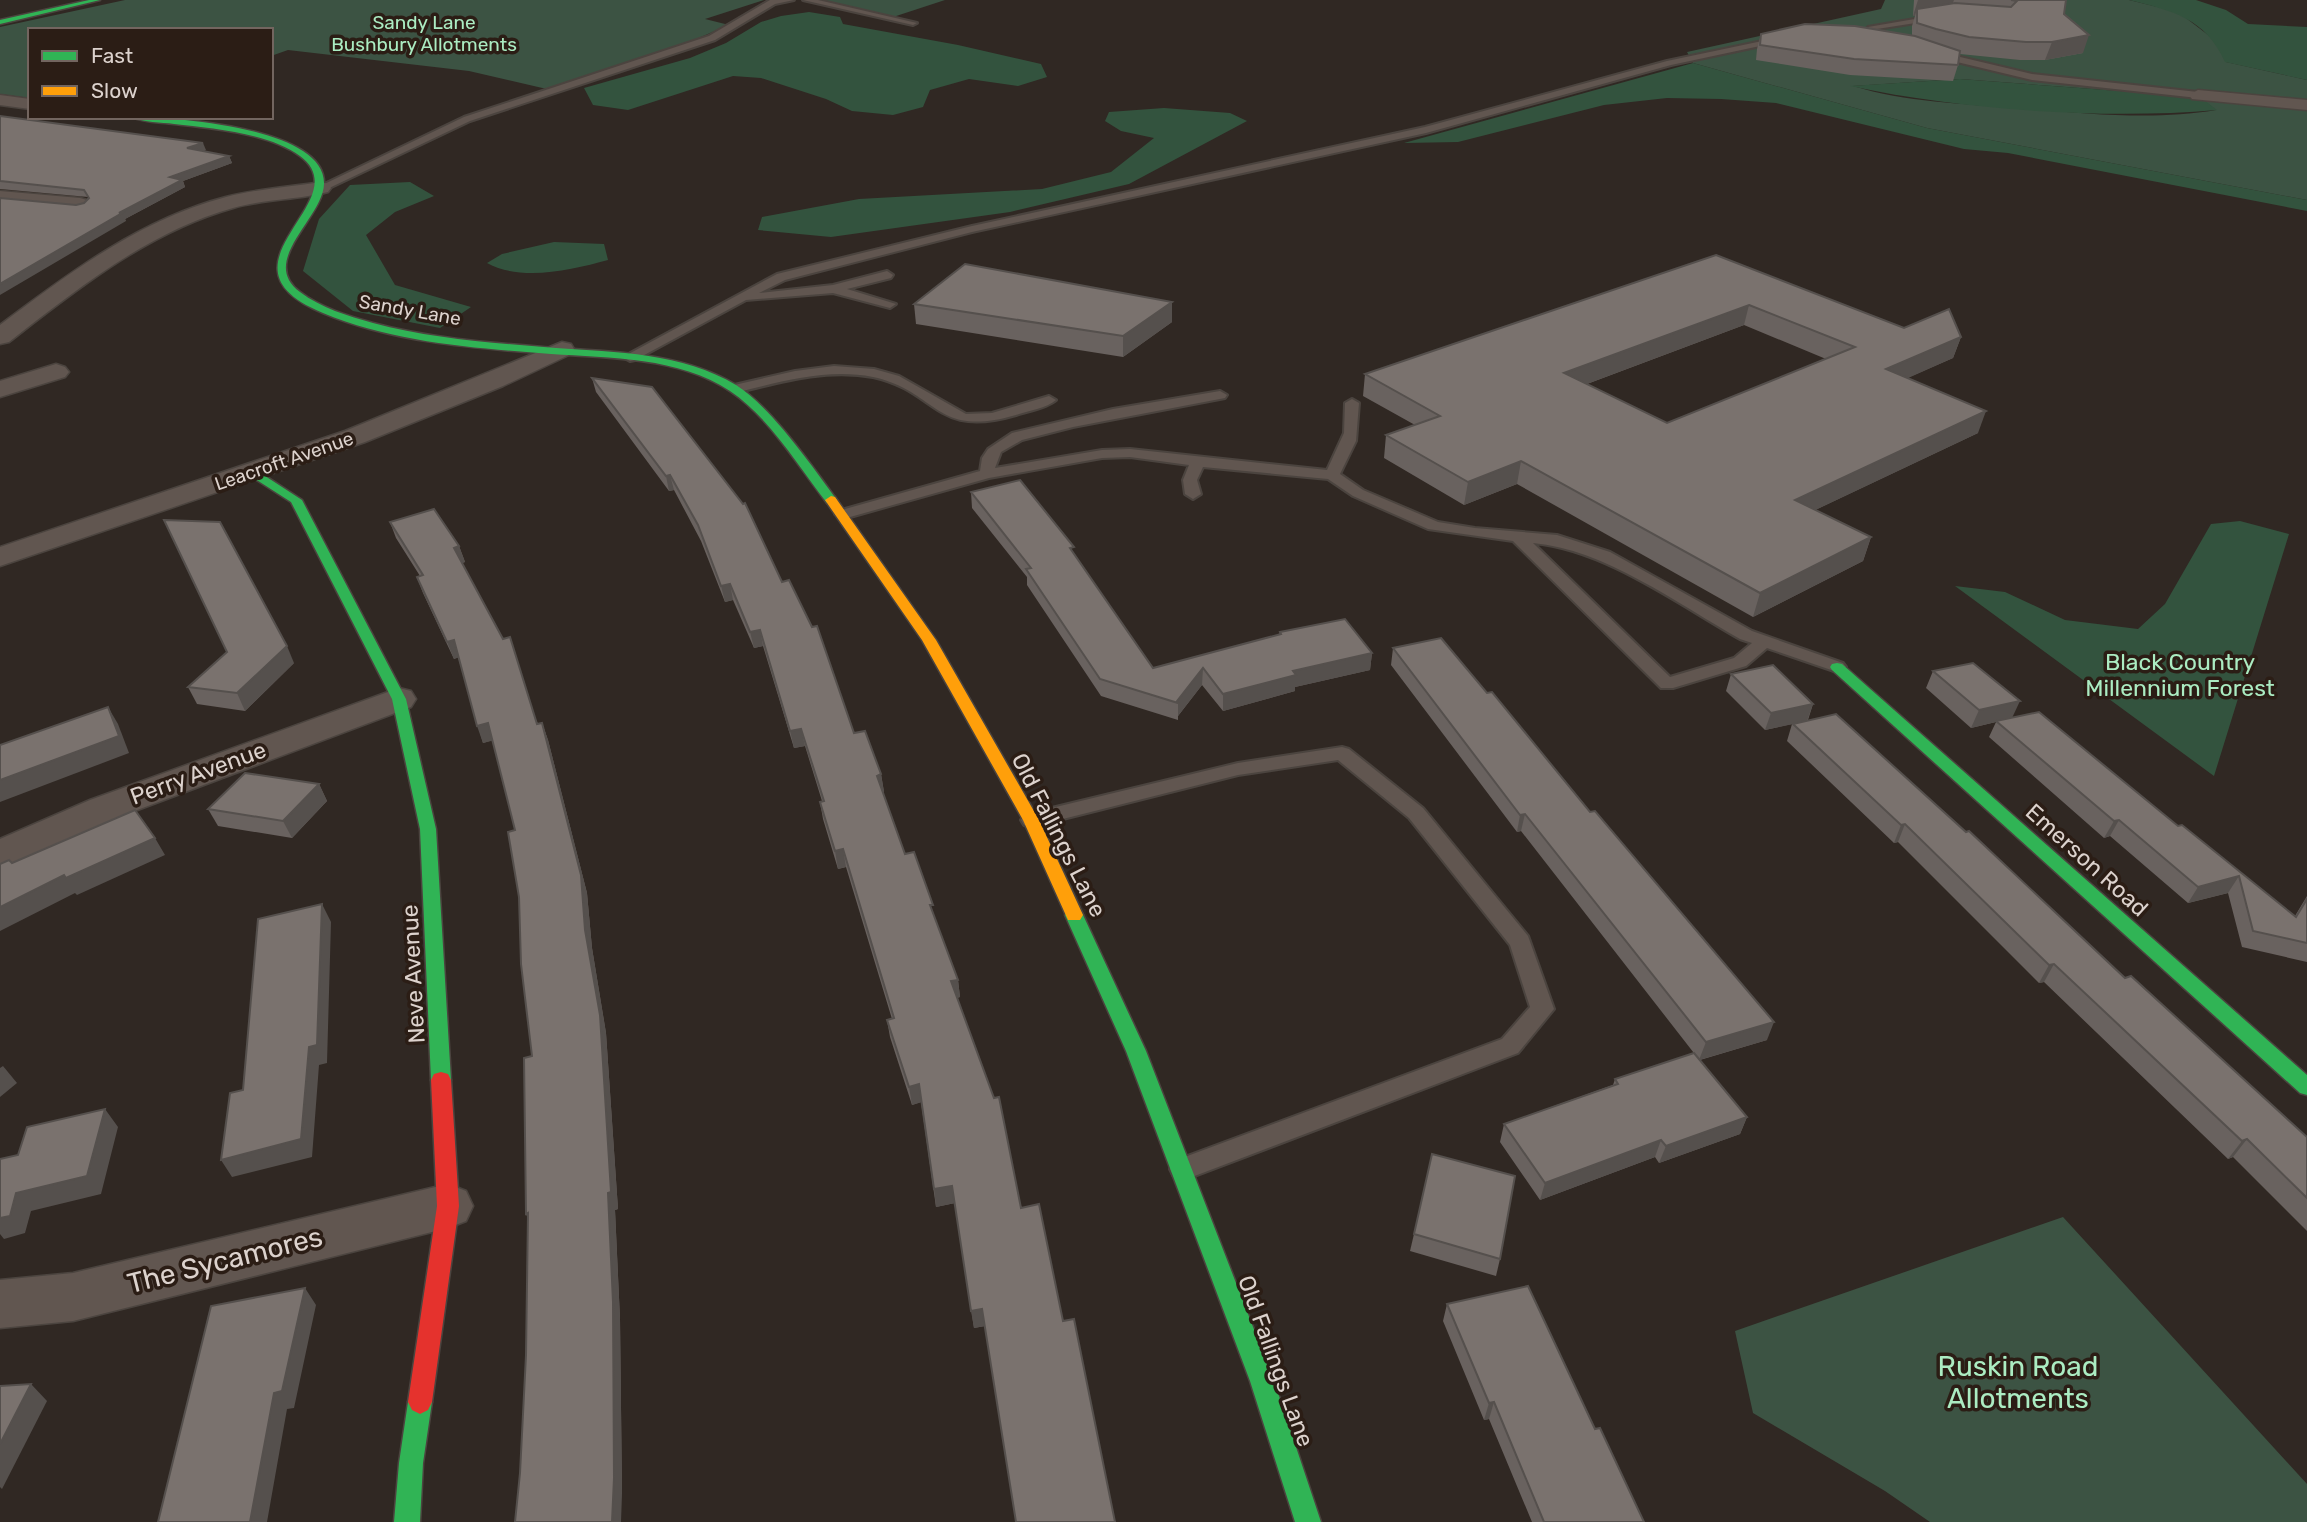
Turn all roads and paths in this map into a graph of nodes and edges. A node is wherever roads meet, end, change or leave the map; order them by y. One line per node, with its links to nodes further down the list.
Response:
1 (97, 0): 5 (street)
2 (790, 0): 17 (lane)
3 (807, 0): 6 (lane)
4 (1950, 15): 8 (lane)
5 (0, 22)
6 (913, 23)
7 (1864, 34): 8 (lane)
8 (1876, 34): 10 (lane)
9 (1789, 37): 24 (lane)
10 (1902, 43)
11 (1929, 52): 12 (lane)
12 (2198, 95): 15 (street)
13 (0, 100): 14 (street)
14 (28, 104)
15 (2307, 105)
16 (150, 119): 17 (street)
17 (321, 188): 20 (street); 27 (street, Sandy Lane)
18 (0, 197): 19 (street)
19 (80, 204)
20 (82, 275): 22 (street); 26 (street)
21 (887, 275): 23 (lane)
22 (122, 277)
23 (833, 289): 24 (lane); 25 (lane)
24 (739, 300): 28 (lane)
25 (890, 304)
26 (0, 337)
27 (562, 349): 28 (street, Old Fallings Lane); 36 (street, Leacroft Avenue)
28 (630, 356): 31 (street, Old Fallings Lane)
29 (56, 372): 30 (street)
30 (6, 382)
31 (735, 389): 33 (lane); 40 (street, Old Fallings Lane)
32 (1220, 396): 37 (lane)
33 (1049, 400)
34 (1352, 403): 38 (lane)
35 (1198, 462): 37 (lane); 38 (lane); 39 (lane)
36 (253, 472): 42 (street, Leacroft Avenue); 45 (street, Neve Avenue)
37 (988, 474): 40 (lane)
38 (1332, 475): 41 (lane)
39 (1193, 494)
40 (842, 514): 46 (street, Old Fallings Lane)
41 (1517, 537): 43 (lane); 43 (lane)
42 (0, 556)
43 (1764, 642): 44 (lane)
44 (1837, 667): 48 (street, Emerson Road)
45 (399, 699): 47 (street, Perry Avenue); 50 (street, Neve Avenue)
46 (1031, 820): 49 (street, Old Fallings Lane); 49 (lane)
47 (0, 855)
48 (2307, 1087)
49 (1180, 1170): 53 (street, Old Fallings Lane)
50 (448, 1206): 51 (street, The Sycamores); 52 (street, Neve Avenue)
51 (0, 1304)
52 (407, 1522)
53 (1308, 1522)

